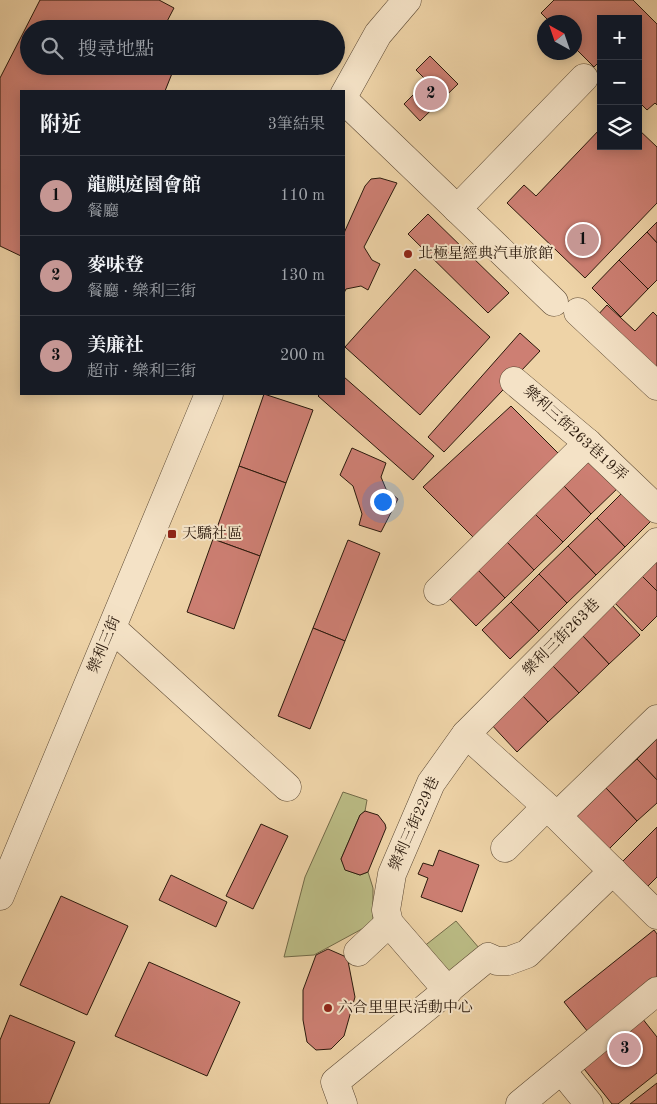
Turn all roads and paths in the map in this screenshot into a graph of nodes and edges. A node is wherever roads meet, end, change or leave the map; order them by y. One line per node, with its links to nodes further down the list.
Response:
1 (406, 0): 3 (street)
2 (584, 78): 5 (street)
3 (345, 93)
4 (345, 101): 5 (street)
5 (457, 208): 7 (street)
6 (514, 381): 9 (street, 樂利三街263巷19弄)
7 (657, 386)
8 (209, 395): 13 (street, 樂利三街)
9 (588, 443): 10 (street, 樂利三街263巷19弄); 12 (street)
10 (657, 509)
11 (657, 542): 15 (street, 樂利三街263巷)
12 (438, 591)
13 (112, 628): 16 (street); 20 (street, 樂利三街)
14 (657, 719): 17 (street)
15 (466, 734): 17 (street); 22 (street, 樂利三街229巷)
16 (287, 786)
17 (551, 811): 18 (street); 19 (street)
18 (506, 848)
19 (613, 871): 21 (street); 24 (street)
20 (0, 896)
21 (657, 915)
22 (389, 923): 23 (street); 24 (street)
23 (358, 952)
24 (448, 991): 27 (street)
25 (657, 991): 26 (street)
26 (562, 1071): 28 (street); 29 (street)
27 (343, 1104)
28 (520, 1104)
29 (589, 1104)

